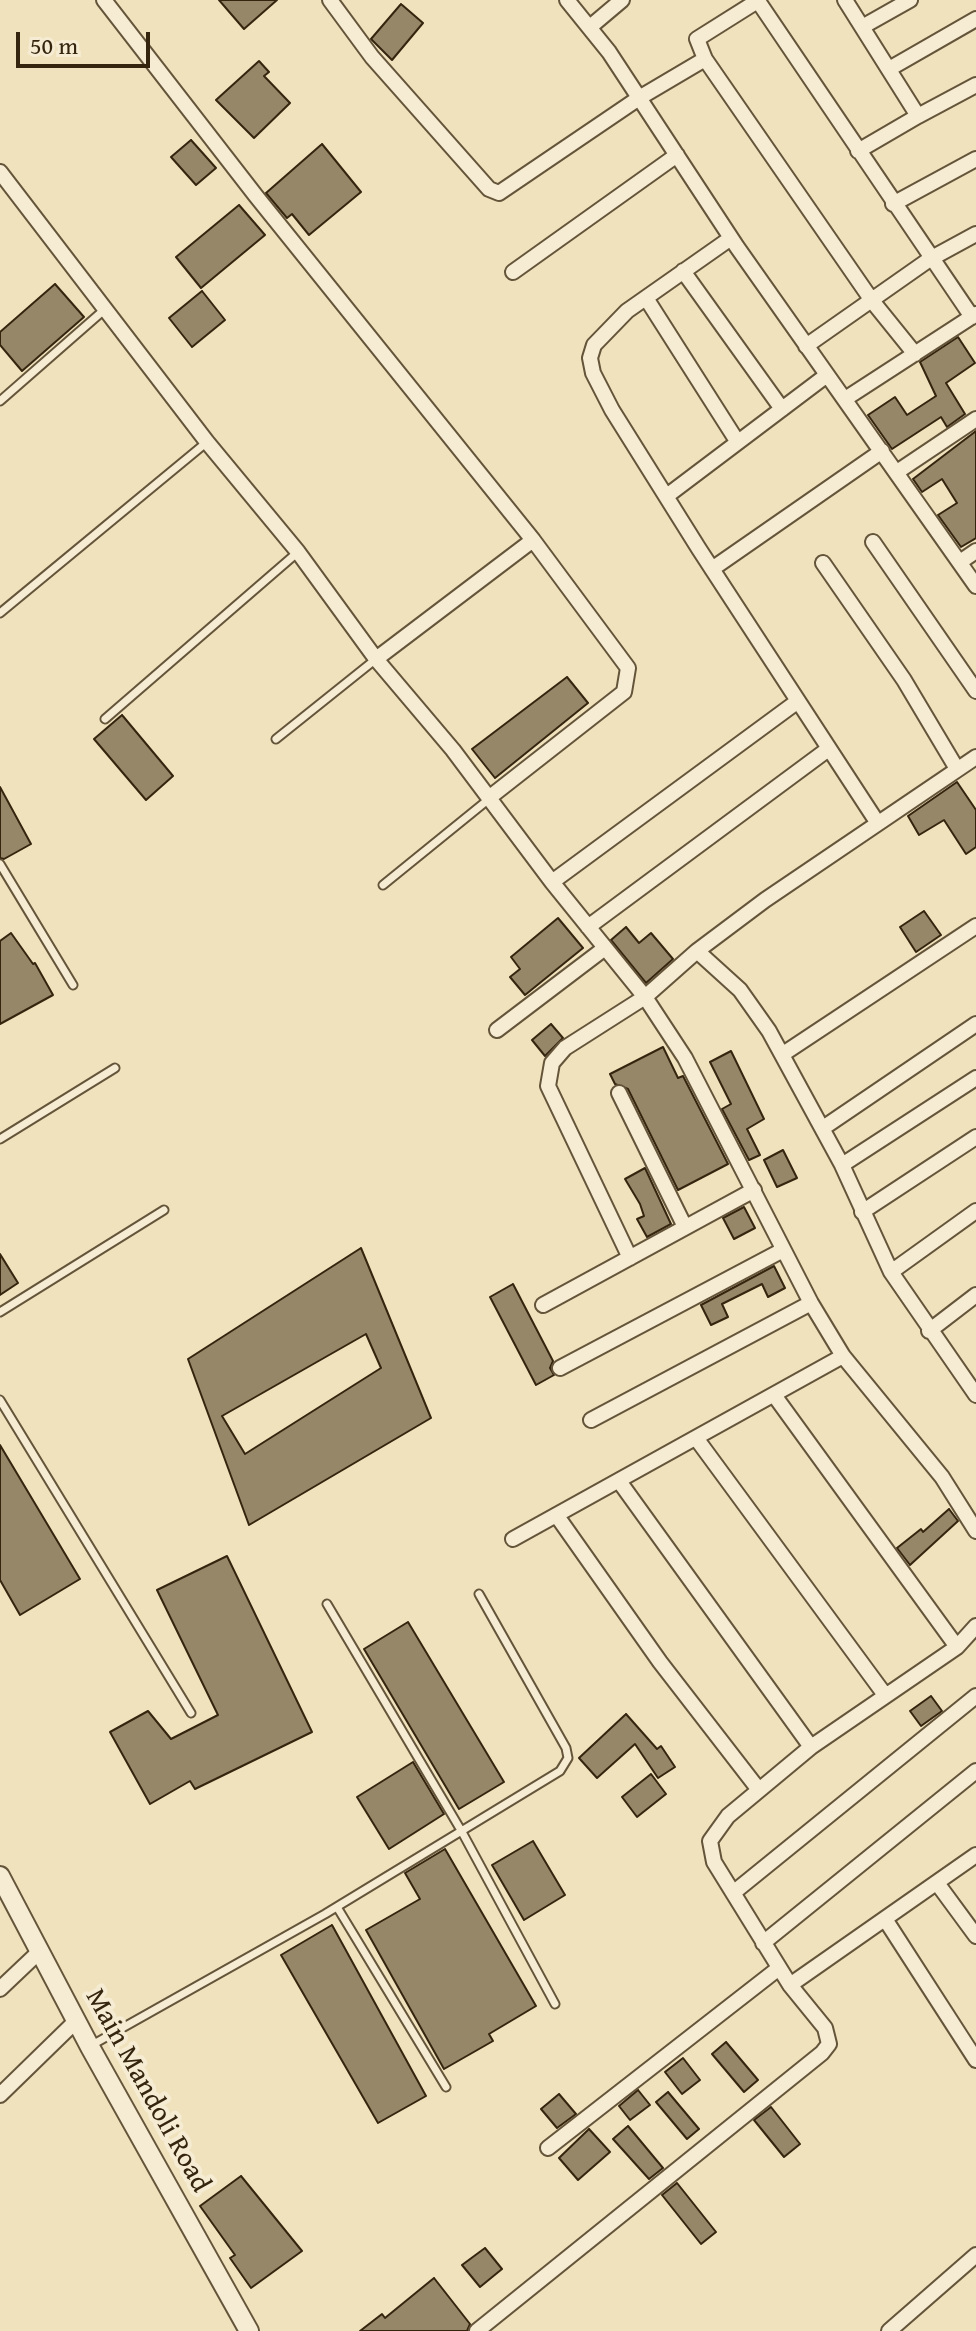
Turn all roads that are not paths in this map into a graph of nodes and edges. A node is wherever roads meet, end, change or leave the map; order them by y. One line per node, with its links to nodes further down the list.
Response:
1 (104, 0): 42 (street)
2 (330, 0): 14 (street)
3 (567, 0): 9 (street)
4 (622, 0): 9 (street)
5 (758, 0): 11 (street); 16 (street)
6 (845, 0): 10 (street)
7 (910, 0): 10 (street)
8 (976, 19): 12 (street)
9 (590, 27): 14 (street)
10 (862, 27): 12 (street)
11 (705, 59): 14 (street); 27 (street)
12 (889, 69): 15 (street)
13 (976, 85): 15 (street)
14 (639, 98): 17 (street)
15 (918, 116): 16 (street)
16 (858, 151): 20 (street)
17 (677, 155): 22 (street); 25 (street)
18 (976, 159): 20 (street)
19 (0, 172): 28 (street)
20 (893, 204): 23 (street)
21 (976, 234): 23 (street)
22 (731, 238): 24 (street); 30 (street)
23 (930, 259): 27 (street); 29 (street)
24 (683, 271): 26 (street); 35 (street)
25 (513, 272)
26 (646, 298): 37 (street); 41 (street)
27 (873, 302): 30 (street); 31 (street)
28 (106, 308): 34 (lane); 38 (street)
29 (974, 316): 31 (street)
30 (806, 346): 32 (street)
31 (915, 354): 33 (street)
32 (827, 375): 33 (street); 35 (street)
33 (845, 399): 39 (street)
34 (0, 401)
35 (782, 409): 37 (street)
36 (976, 419): 40 (street)
37 (737, 441): 41 (street)
38 (207, 442): 45 (street); 50 (lane)
39 (882, 451): 40 (street); 48 (street)
40 (897, 472): 46 (street)
41 (668, 495): 48 (street)
42 (533, 540): 51 (street); 59 (street)
43 (873, 542): 52 (street)
44 (976, 551): 46 (street)
45 (298, 552): 51 (street); 54 (lane)
46 (960, 562): 49 (street)
47 (823, 563): 58 (street)
48 (712, 569): 53 (street)
49 (976, 586)
50 (0, 613)
51 (376, 659): 55 (lane); 59 (street)
52 (976, 691)
53 (798, 701): 56 (street); 62 (street)
54 (105, 719)
55 (276, 739)
56 (827, 750): 60 (street); 65 (street)
57 (976, 757): 58 (street)
58 (957, 769): 60 (street)
59 (490, 797): 62 (street); 63 (lane)
60 (877, 822): 67 (street)
61 (0, 864): 68 (lane)
62 (552, 882): 65 (street)
63 (383, 885)
64 (976, 926): 72 (street)
65 (588, 927): 66 (street)
66 (605, 948): 69 (street); 71 (street)
67 (697, 951): 69 (street); 72 (street)
68 (73, 985)
69 (645, 997): 80 (street); 86 (street)
70 (976, 1024): 76 (street)
71 (497, 1030)
72 (783, 1054): 76 (street)
73 (115, 1068): 78 (lane)
74 (976, 1078): 79 (street)
75 (619, 1093): 84 (street)
76 (823, 1128): 79 (street)
77 (976, 1137): 83 (street)
78 (0, 1139)
79 (842, 1165): 83 (street)
80 (754, 1190): 84 (street); 85 (street)
81 (164, 1210): 91 (lane)
82 (976, 1211): 87 (street)
83 (862, 1212): 87 (street)
84 (685, 1227): 86 (street)
85 (783, 1250): 89 (street); 94 (street)
86 (630, 1258): 90 (street)
87 (891, 1272): 92 (street)
88 (976, 1295): 92 (street)
89 (811, 1303): 93 (street); 98 (street)
90 (543, 1305)
91 (0, 1312)
92 (929, 1331): 95 (street)
93 (843, 1356): 96 (street); 102 (street)
94 (560, 1368)
95 (973, 1385)
96 (774, 1395): 99 (street); 107 (street)
97 (0, 1400): 110 (lane)
98 (591, 1420)
99 (696, 1438): 100 (street); 108 (street)
100 (619, 1481): 101 (street); 111 (street)
101 (557, 1516): 103 (street); 113 (street)
102 (976, 1531)
103 (513, 1539)
104 (479, 1594): 114 (lane)
105 (327, 1604): 114 (lane)
106 (976, 1626): 107 (street)
107 (957, 1647): 108 (street)
108 (885, 1695): 111 (street)
109 (976, 1696): 118 (street)
110 (191, 1713)
111 (811, 1747): 113 (street)
112 (976, 1771): 122 (street)
113 (759, 1790): 118 (street)
114 (462, 1832): 119 (lane); 127 (lane)
115 (976, 1855): 117 (street)
116 (0, 1876): 123 (street, Main Mandoli Road)
117 (937, 1883): 120 (street); 121 (street)
118 (733, 1893): 122 (street)
119 (337, 1907): 129 (lane); 131 (lane)
120 (885, 1919): 125 (street); 130 (street)
121 (976, 1936)
122 (763, 1943): 124 (street)
123 (40, 1951): 126 (street); 128 (street, Main Mandoli Road)
124 (779, 1968): 125 (street); 133 (street)
125 (790, 1985): 136 (street)
126 (0, 1989)
127 (555, 2004)
128 (76, 2021): 129 (street, Main Mandoli Road); 132 (street)
129 (90, 2047): 135 (street, Main Mandoli Road)
130 (976, 2060)
131 (446, 2087)
132 (0, 2095)
133 (548, 2148)
134 (976, 2255): 137 (street)
135 (249, 2331)
136 (477, 2331)
137 (889, 2331)

